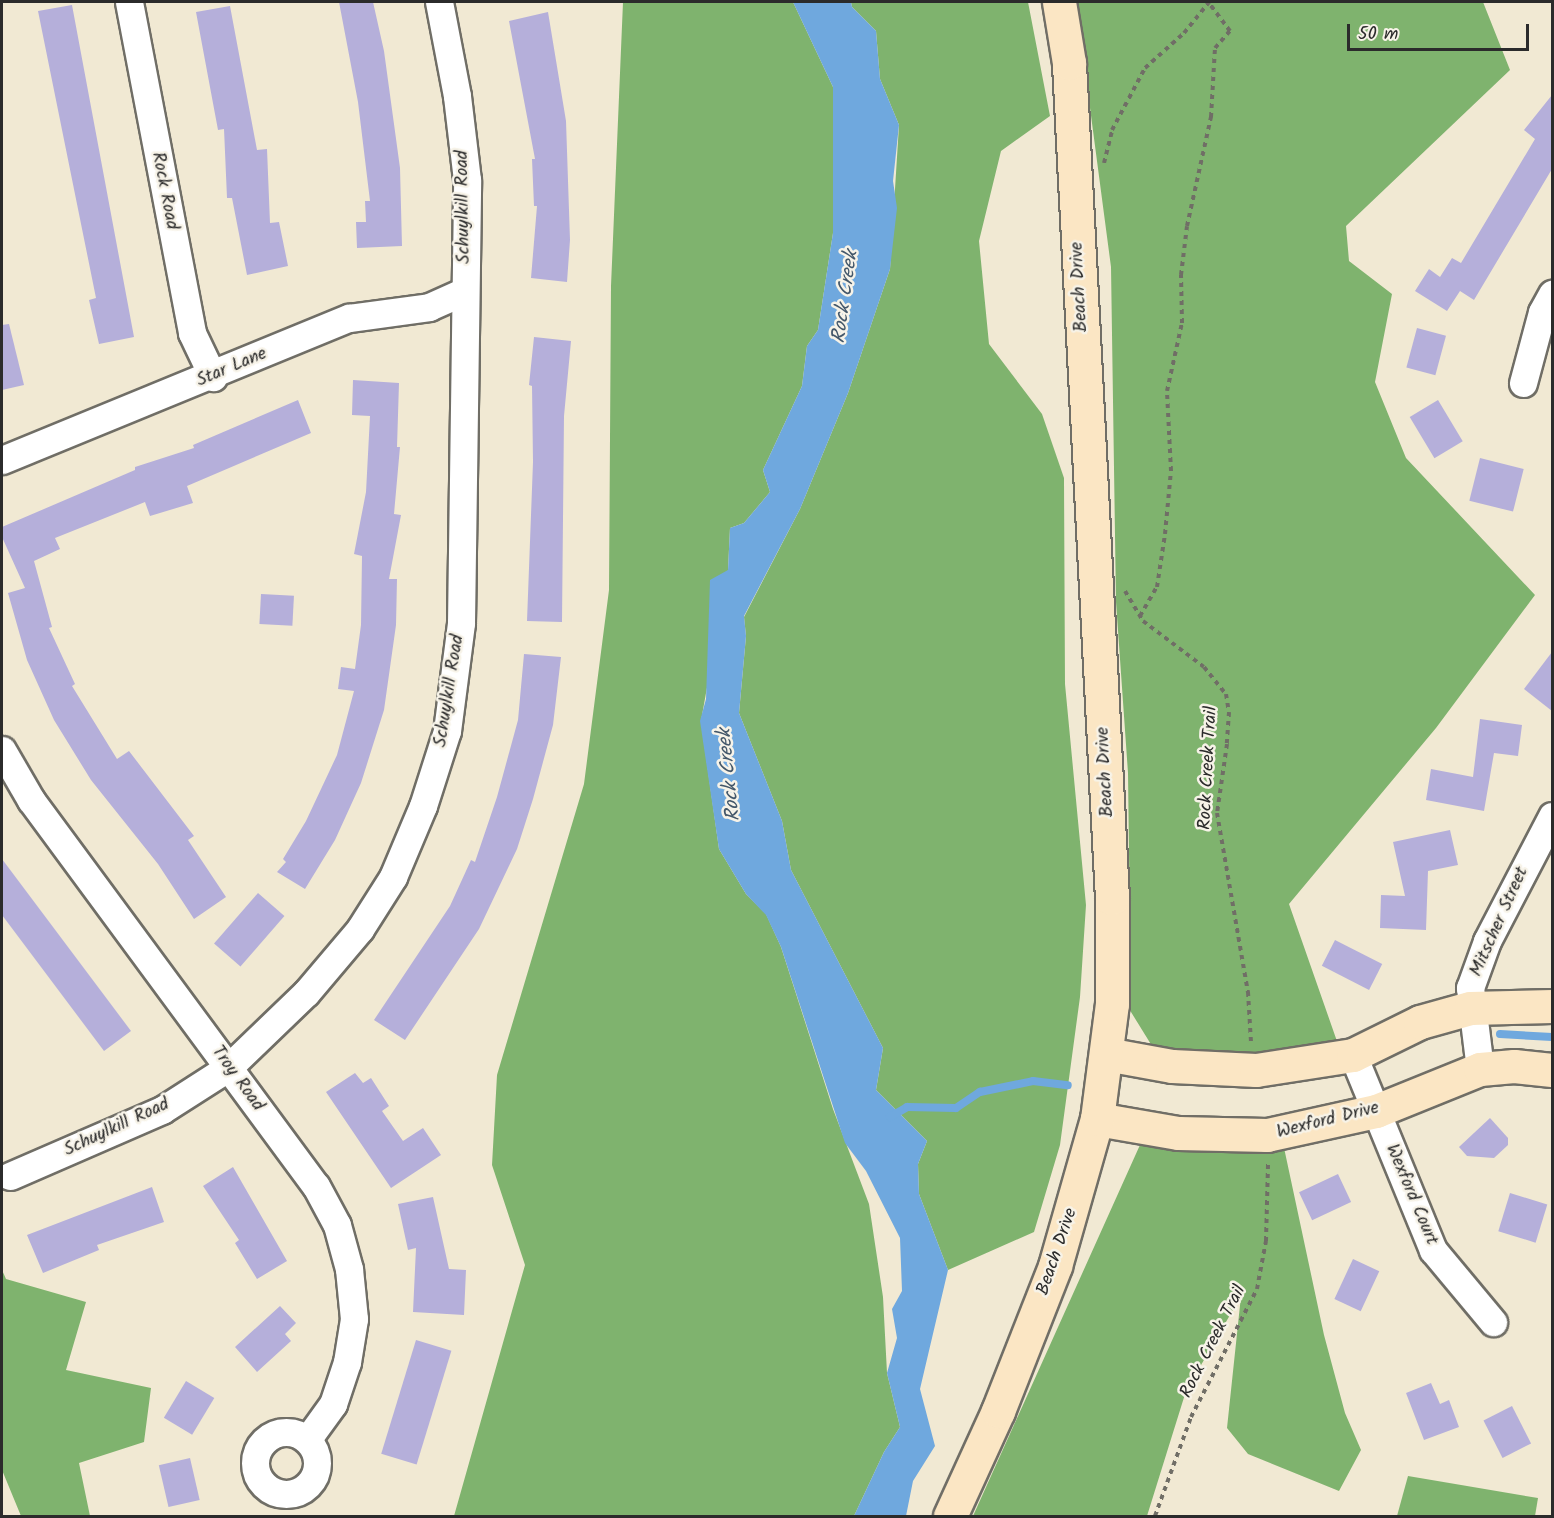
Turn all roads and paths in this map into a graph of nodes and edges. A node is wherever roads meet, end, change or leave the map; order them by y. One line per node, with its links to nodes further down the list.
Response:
1 (129, 2): 8 (street, Rock Road)
2 (439, 2): 6 (street, Schuylkill Road)
3 (1059, 2): 17 (street, Beach Drive)
4 (1209, 2): 5 (path); 12 (path)
5 (1102, 175)
6 (465, 291): 8 (street, Star Lane); 19 (street, Schuylkill Road)
7 (1552, 294): 9 (street)
8 (213, 377): 10 (street, Star Lane)
9 (1523, 383)
10 (2, 460)
11 (1122, 585): 12 (path, Rock Creek Trail)
12 (1140, 616): 21 (path, Rock Creek Trail)
13 (2, 750): 19 (street, Troy Road)
14 (1552, 816): 16 (street, Mitscher Street)
15 (1552, 1006): 16 (street)
16 (1470, 1008): 18 (street); 20 (street, Mitscher Street)
17 (1106, 1054): 21 (street); 24 (street, Beach Drive)
18 (1353, 1055): 21 (street); 23 (street, Wexford Court)
19 (229, 1067): 26 (street, Schuylkill Road); 28 (street, Troy Road)
20 (1480, 1069): 22 (street, Wexford Drive); 23 (street, Wexford Drive)
21 (1256, 1070)
22 (1552, 1070)
23 (1376, 1111): 25 (street, Wexford Drive); 27 (street, Wexford Court)
24 (1097, 1119): 25 (street, Wexford Drive); 29 (street, Beach Drive)
25 (1267, 1135): 30 (path, Rock Creek Trail)
26 (10, 1176)
27 (1493, 1322)
28 (307, 1440)
29 (950, 1516)
30 (1155, 1516)

